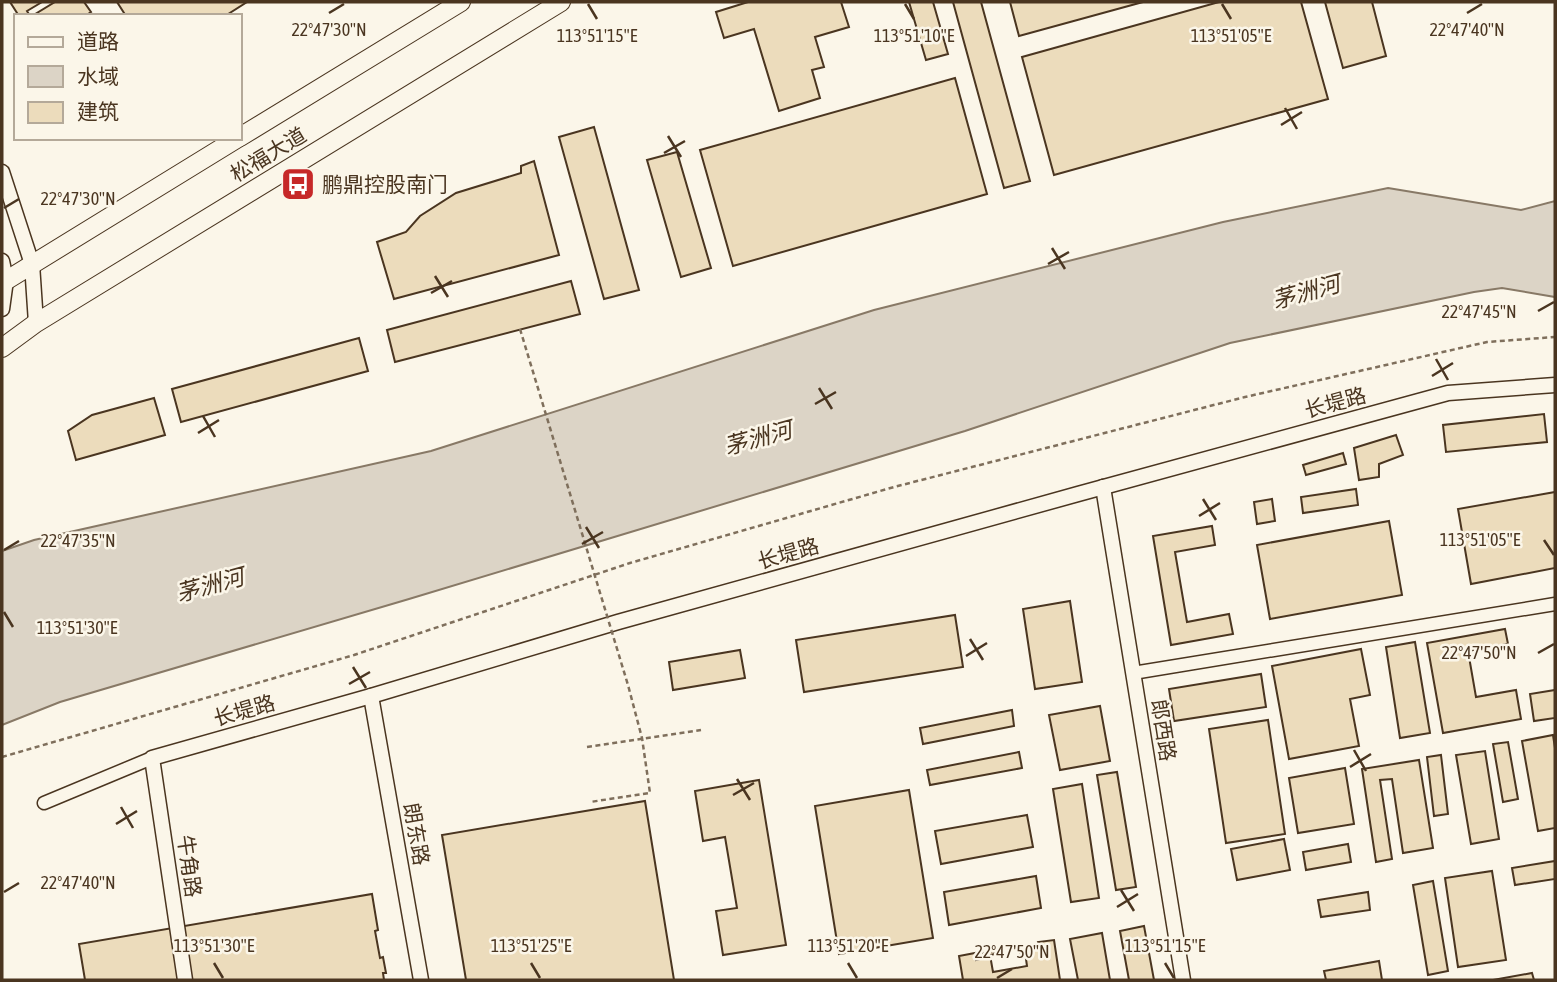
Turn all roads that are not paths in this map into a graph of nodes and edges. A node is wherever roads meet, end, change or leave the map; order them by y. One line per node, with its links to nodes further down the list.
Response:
1 (461, 2): 3 (main road, 松福大道)
2 (561, 2): 10 (main road, 松福大道)
3 (242, 136)
4 (236, 140): 7 (main road, 松福大道)
5 (2, 172): 7 (street)
6 (2, 261): 8 (street)
7 (32, 264): 8 (main road, 松福大道); 10 (street)
8 (4, 281): 9 (street)
9 (2, 309)
10 (36, 323): 11 (main road, 松福大道)
11 (2, 348)
12 (1555, 385): 13 (street, 长堤路)
13 (1103, 487): 15 (street, 郎西路); 16 (street, 长堤路)
14 (1555, 604): 15 (street)
15 (1133, 673): 21 (street, 郎西路)
16 (371, 696): 17 (street, 长堤路); 20 (street, 朗东路)
17 (152, 758): 18 (street, 长堤路); 19 (street, 牛角路)
18 (44, 803)
19 (185, 980)
20 (421, 980)
21 (1183, 980)

